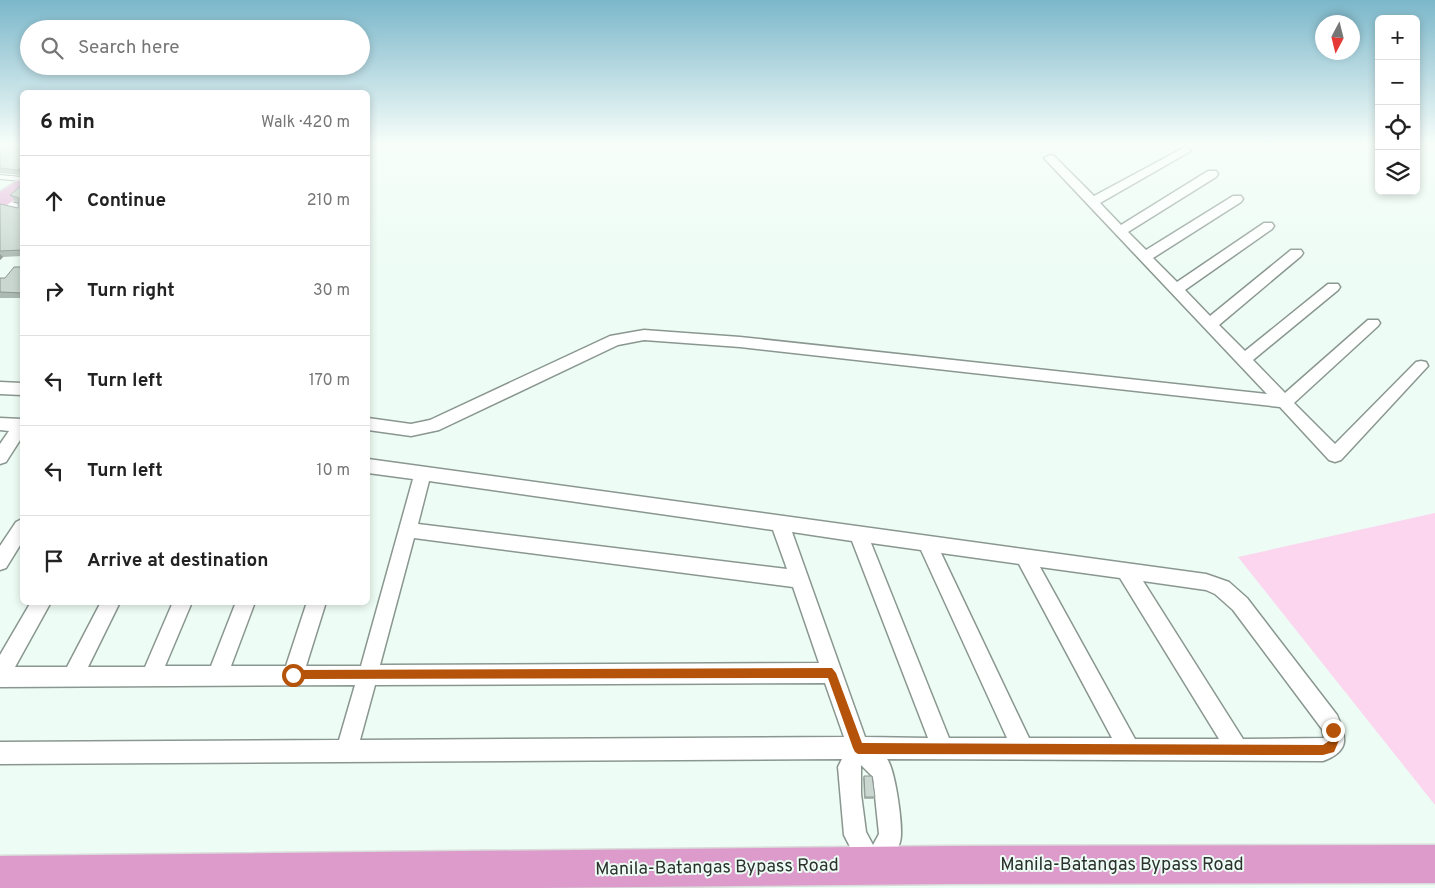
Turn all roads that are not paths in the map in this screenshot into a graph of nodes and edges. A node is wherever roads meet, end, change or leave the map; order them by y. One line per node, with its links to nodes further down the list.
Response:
1 (1075, 184): 7 (street)
2 (1123, 184): 7 (street)
3 (1195, 184): 10 (street)
4 (20, 187): 6 (main road)
5 (1237, 199): 12 (street)
6 (0, 202): 8 (street)
7 (1092, 202): 10 (street)
8 (20, 209)
9 (1268, 226): 14 (street)
10 (1120, 231): 12 (street)
11 (1296, 253): 16 (street)
12 (1145, 257): 14 (street)
13 (1333, 287): 17 (street)
14 (1176, 289): 16 (street)
15 (1373, 323): 21 (street)
16 (1210, 324): 17 (street)
17 (1244, 360): 21 (street)
18 (1421, 366): 21 (street)
19 (0, 388): 20 (street)
20 (20, 389)
21 (1285, 402): 23 (street)
22 (0, 424): 24 (street)
23 (370, 424)
24 (20, 425)
25 (20, 428): 26 (street)
26 (0, 456)
27 (370, 466): 28 (street)
28 (422, 474): 29 (street); 31 (street)
29 (780, 523): 32 (street); 37 (street)
30 (20, 530): 35 (street)
31 (407, 530): 37 (street); 44 (street)
32 (858, 534): 33 (street); 51 (street)
33 (927, 543): 34 (street); 52 (street)
34 (1024, 556): 36 (street); 53 (street)
35 (0, 562)
36 (1126, 571): 54 (street); 54 (street)
37 (798, 579): 43 (street)
38 (40, 605): 45 (street)
39 (109, 605): 48 (street)
40 (182, 605): 49 (street)
41 (245, 605): 46 (street)
42 (316, 605): 47 (street)
43 (832, 673): 44 (street); 50 (street)
44 (368, 674): 47 (street); 55 (street)
45 (0, 675): 48 (street)
46 (218, 675): 47 (street); 49 (street)
47 (293, 675)
48 (72, 676): 49 (street)
49 (151, 676)
50 (858, 748): 51 (street); 55 (street); 59 (street); 59 (street)
51 (943, 749): 52 (street)
52 (1023, 749): 53 (street)
53 (1129, 750): 54 (street)
54 (1238, 750)
55 (347, 752): 56 (street)
56 (0, 753)
57 (1435, 864): 59 (highway, Manila-Batangas Bypass Road)
58 (0, 875): 59 (highway, Manila-Batangas Bypass Road)
59 (874, 877)

